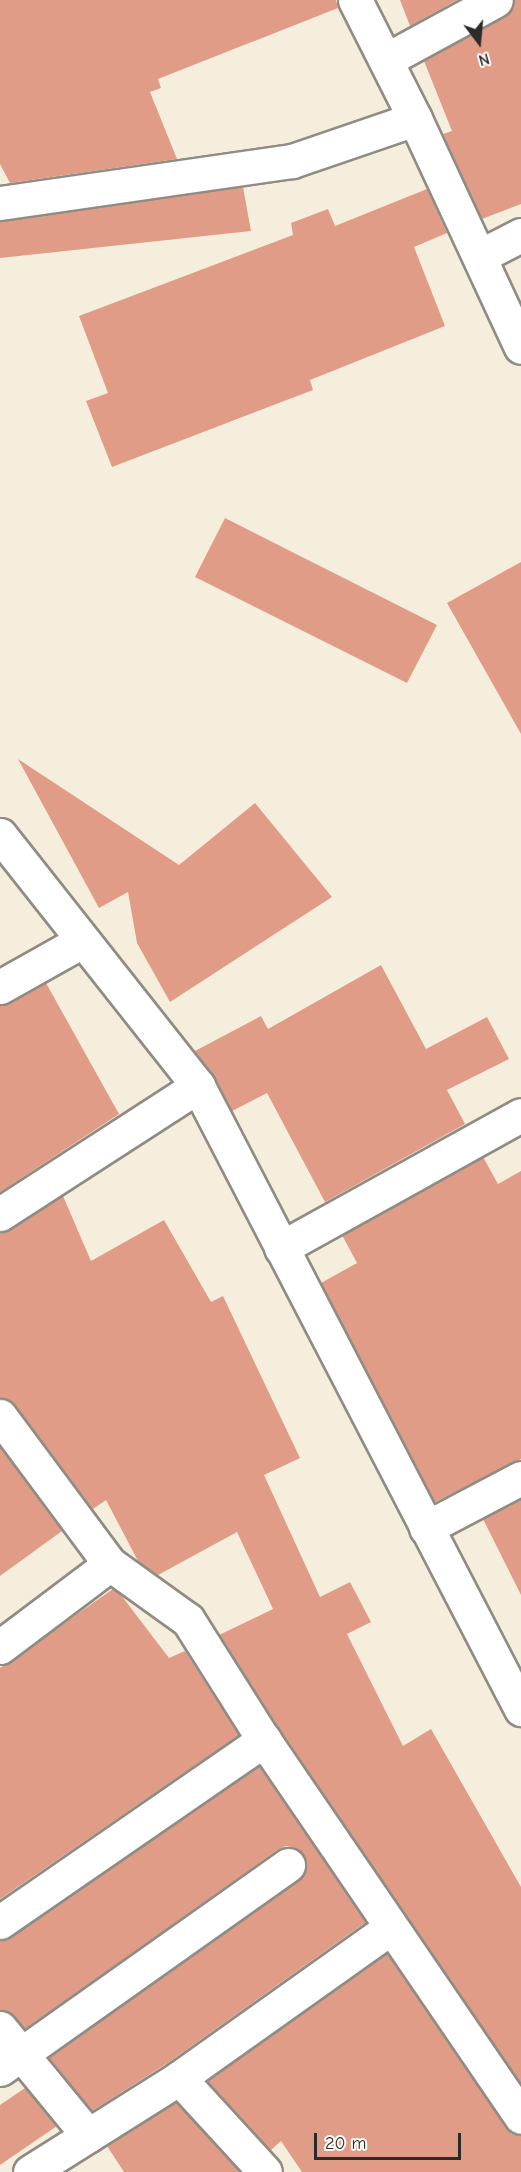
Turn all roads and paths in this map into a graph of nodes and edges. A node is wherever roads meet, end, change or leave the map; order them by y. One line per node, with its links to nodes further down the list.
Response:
1 (356, 0): 3 (street)
2 (496, 0): 3 (street)
3 (386, 60): 4 (street)
4 (415, 119): 5 (street); 7 (street)
5 (0, 203)
6 (521, 235): 7 (street)
7 (480, 256): 8 (street)
8 (521, 347)
9 (0, 835): 10 (street)
10 (82, 941): 11 (street); 12 (street)
11 (0, 987)
12 (198, 1086): 14 (street); 15 (street)
13 (521, 1115): 15 (street)
14 (0, 1214)
15 (282, 1248): 18 (street)
16 (0, 1416): 19 (street)
17 (521, 1478): 18 (street)
18 (426, 1527): 21 (street)
19 (110, 1564): 20 (street); 22 (street)
20 (0, 1647)
21 (521, 1710)
22 (264, 1740): 24 (street); 25 (street)
23 (288, 1865): 27 (street)
24 (0, 1922)
25 (390, 1928): 28 (street); 29 (street)
26 (0, 2028): 27 (street)
27 (11, 2061): 30 (street)
28 (178, 2078): 30 (street); 32 (street)
29 (521, 2117)
30 (87, 2135): 31 (street)
31 (30, 2172)
32 (265, 2172)

